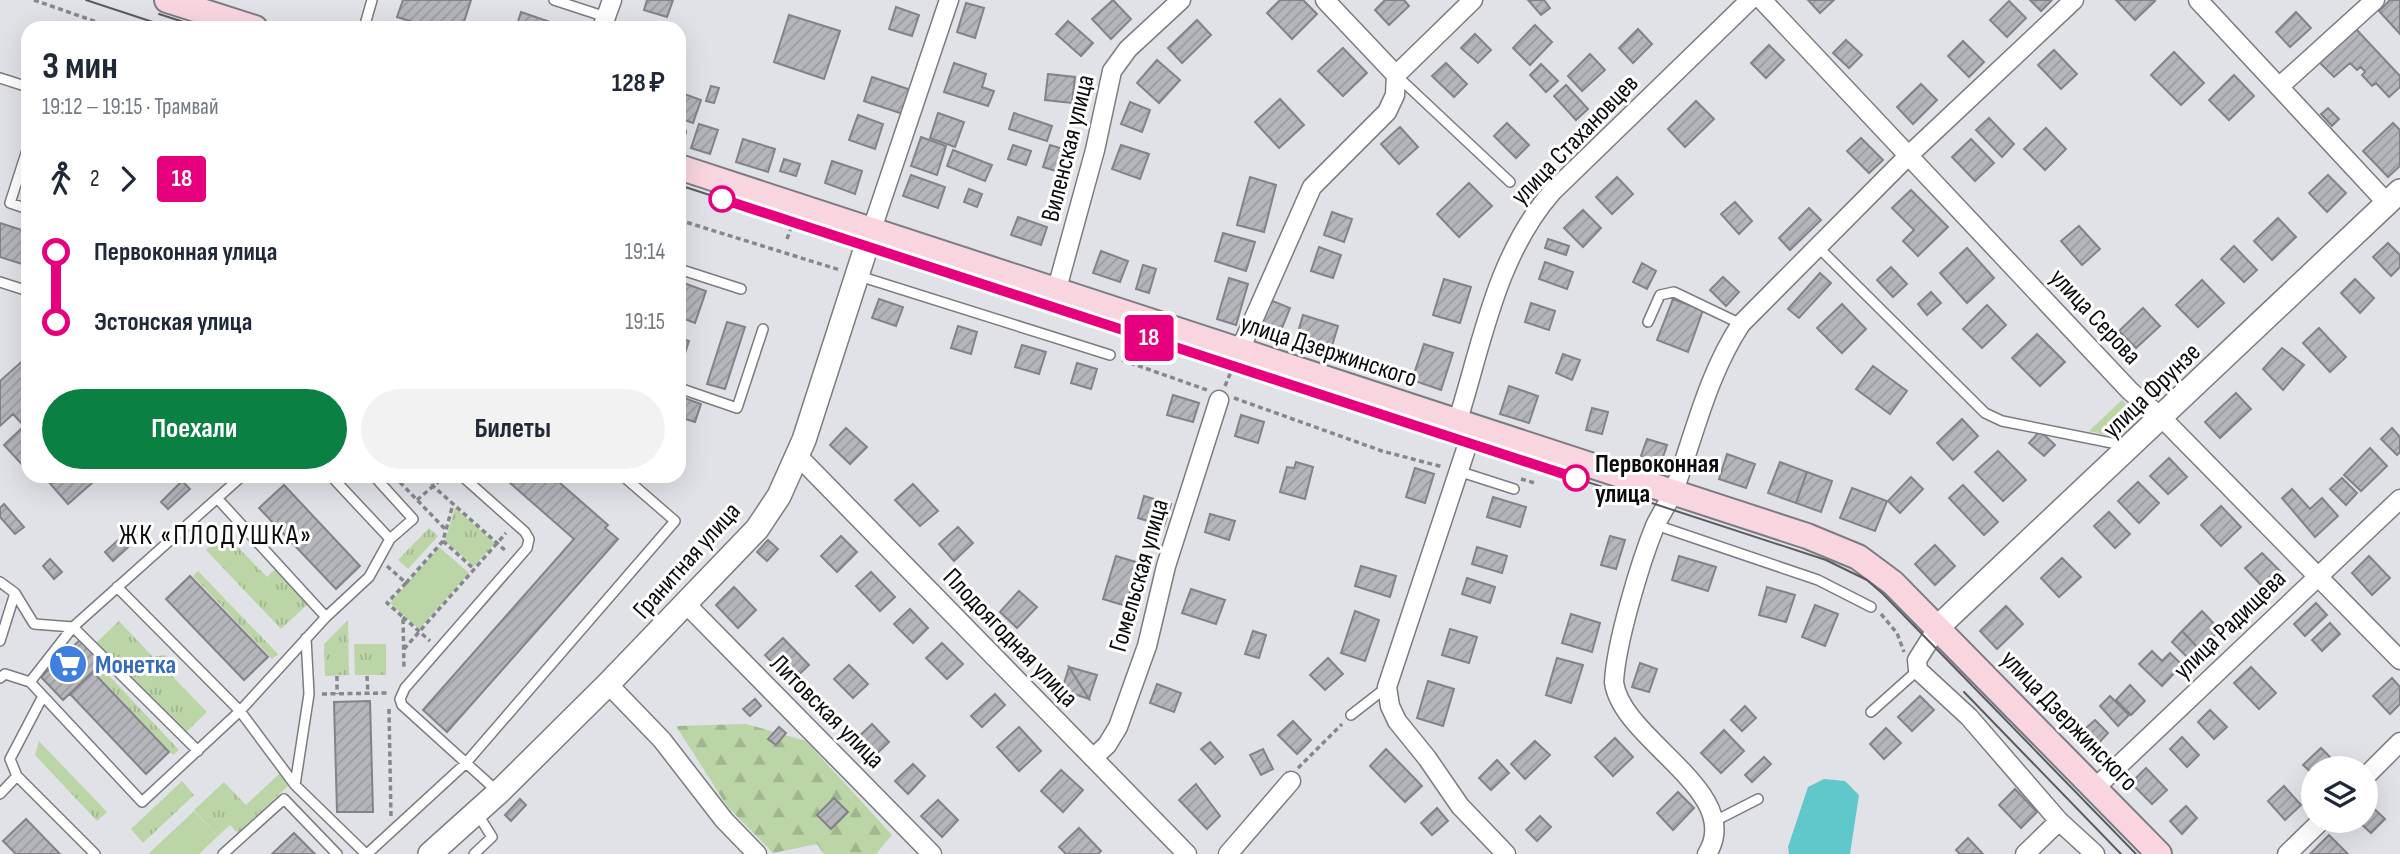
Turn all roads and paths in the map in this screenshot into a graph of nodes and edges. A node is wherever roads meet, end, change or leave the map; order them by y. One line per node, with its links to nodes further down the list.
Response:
1 (34, 0): 15 (path)
2 (167, 0): 16 (main road)
3 (372, 0): 17 (lane)
4 (554, 0): 14 (lane)
5 (949, 0): 29 (street)
6 (1181, 0): 36 (street, Виленская улица)
7 (1325, 0): 18 (street)
8 (1473, 0): 18 (street)
9 (1750, 0): 45 (street, улица Стахановцев)
10 (1762, 0): 22 (street, улица Серова)
11 (2074, 0): 22 (street)
12 (2198, 0): 21 (street)
13 (2375, 0): 21 (street)
14 (607, 15)
15 (94, 21)
16 (233, 21)
17 (366, 21)
18 (1396, 75): 25 (lane); 40 (street)
19 (0, 78): 20 (lane)
20 (21, 85)
21 (2280, 86): 26 (street)
22 (1909, 155): 30 (street); 44 (street, улица Серова)
23 (21, 169): 27 (lane)
24 (686, 169): 29 (main road, улица Дзержинского)
25 (1510, 182)
26 (2394, 197): 44 (street, улица Фрунзе)
27 (21, 207)
28 (686, 222): 32 (path)
29 (871, 232): 32 (street, Гранитная улица); 36 (main road, улица Дзержинского)
30 (1818, 247): 38 (street); 46 (lane)
31 (686, 271): 35 (lane)
32 (859, 276): 41 (lane); 47 (street, Гранитная улица)
33 (0, 282): 34 (lane)
34 (21, 289)
35 (741, 289)
36 (1056, 292): 40 (main road, улица Дзержинского)
37 (1648, 322): 38 (lane)
38 (1741, 324): 59 (street)
39 (763, 329): 42 (lane)
40 (1239, 352): 45 (main road, улица Дзержинского)
41 (1110, 355): 43 (path)
42 (686, 390)
43 (1215, 394): 48 (path); 109 (street, Гомельская улица)
44 (2162, 418): 46 (street, улица Фрунзе); 74 (street, улица Серова)
45 (1465, 425): 48 (street, улица Стахановцев); 59 (main road, улица Дзержинского)
46 (2132, 447): 84 (street, улица Фрунзе)
47 (798, 456): 79 (street, Гранитная улица); 109 (street, Плодоягодная улица)
48 (1458, 471): 58 (lane); 97 (street, улица Стахановцев)
49 (234, 483): 60 (lane)
50 (337, 483): 68 (lane)
51 (381, 483): 64 (lane)
52 (401, 483): 62 (path)
53 (432, 483): 57 (path)
54 (437, 483): 57 (path)
55 (470, 483): 65 (lane)
56 (631, 483): 110 (lane)
57 (433, 486): 62 (path); 63 (path)
58 (1514, 489)
59 (1674, 491): 66 (street); 84 (main road, улица Дзержинского)
60 (218, 498): 77 (lane); 81 (lane)
61 (2400, 499): 74 (street, улица Радищева)
62 (417, 500): 64 (path); 67 (path)
63 (453, 504): 67 (path); 70 (path)
64 (407, 509): 68 (lane)
65 (515, 523): 70 (path); 72 (lane)
66 (1656, 525): 80 (lane); 120 (street)
67 (446, 530): 69 (path)
68 (390, 540): 71 (lane)
69 (443, 541): 73 (path); 76 (path)
70 (497, 543): 72 (path); 73 (path)
71 (379, 558): 76 (path); 81 (lane)
72 (517, 560): 89 (lane)
73 (474, 569): 85 (path)
74 (2317, 577): 90 (street, улица Серова); 115 (street, улица Радищева)
75 (0, 582): 78 (lane)
76 (406, 583): 82 (path)
77 (117, 587): 83 (lane); 104 (lane)
78 (15, 593): 83 (lane); 87 (lane)
79 (687, 605): 96 (street, Гранитная улица); 131 (street, Литовская улица)
80 (1871, 607): 91 (path)
81 (326, 617): 86 (lane)
82 (403, 617): 85 (path); 88 (path)
83 (73, 627): 95 (lane); 108 (lane)
84 (1938, 627): 91 (street); 115 (main road, улица Дзержинского)
85 (419, 632): 88 (path); 89 (path)
86 (306, 638): 99 (lane); 104 (lane)
87 (0, 640)
88 (404, 649): 98 (path)
89 (440, 649): 98 (lane)
90 (2400, 660)
91 (1918, 670): 105 (lane); 121 (street)
92 (337, 676): 100 (path)
93 (367, 677): 101 (path)
94 (0, 678): 95 (lane)
95 (30, 682): 102 (lane)
96 (608, 684): 116 (street, Гранитная улица); 130 (street)
97 (1387, 687): 106 (lane); 134 (street)
98 (403, 691): 101 (path); 110 (lane)
99 (309, 694): 100 (path); 114 (lane)
100 (337, 694): 101 (path)
101 (368, 694)
102 (43, 696): 108 (lane); 112 (lane)
103 (389, 707): 122 (path)
104 (240, 711): 108 (lane); 114 (lane)
105 (1871, 712)
106 (1351, 715): 113 (path)
107 (2400, 742): 111 (street)
108 (198, 751)
109 (1093, 758): 132 (street, Плодоягодная улица)
110 (465, 764): 116 (lane); 122 (lane)
111 (2378, 764)
112 (17, 776): 117 (lane); 124 (lane)
113 (1291, 781): 133 (street)
114 (295, 785): 127 (lane)
115 (2095, 788): 138 (main road, улица Дзержинского)
116 (499, 792): 119 (street, Гранитная улица)
117 (0, 794)
118 (1758, 799): 120 (lane)
119 (476, 812): 128 (street, Гранитная улица); 129 (lane)
120 (1715, 821): 135 (street)
121 (2059, 821): 136 (street); 137 (street)
122 (391, 832): 127 (lane)
123 (2308, 833): 139 (street)
124 (95, 854)
125 (223, 854): 126 (lane)
126 (337, 854)
127 (366, 854)
128 (430, 854)
129 (474, 854)
130 (757, 854)
131 (932, 854)
132 (1187, 854)
133 (1228, 854)
134 (1506, 854)
135 (1707, 854)
136 (2025, 854)
137 (2095, 854)
138 (2159, 854)
139 (2287, 854)

